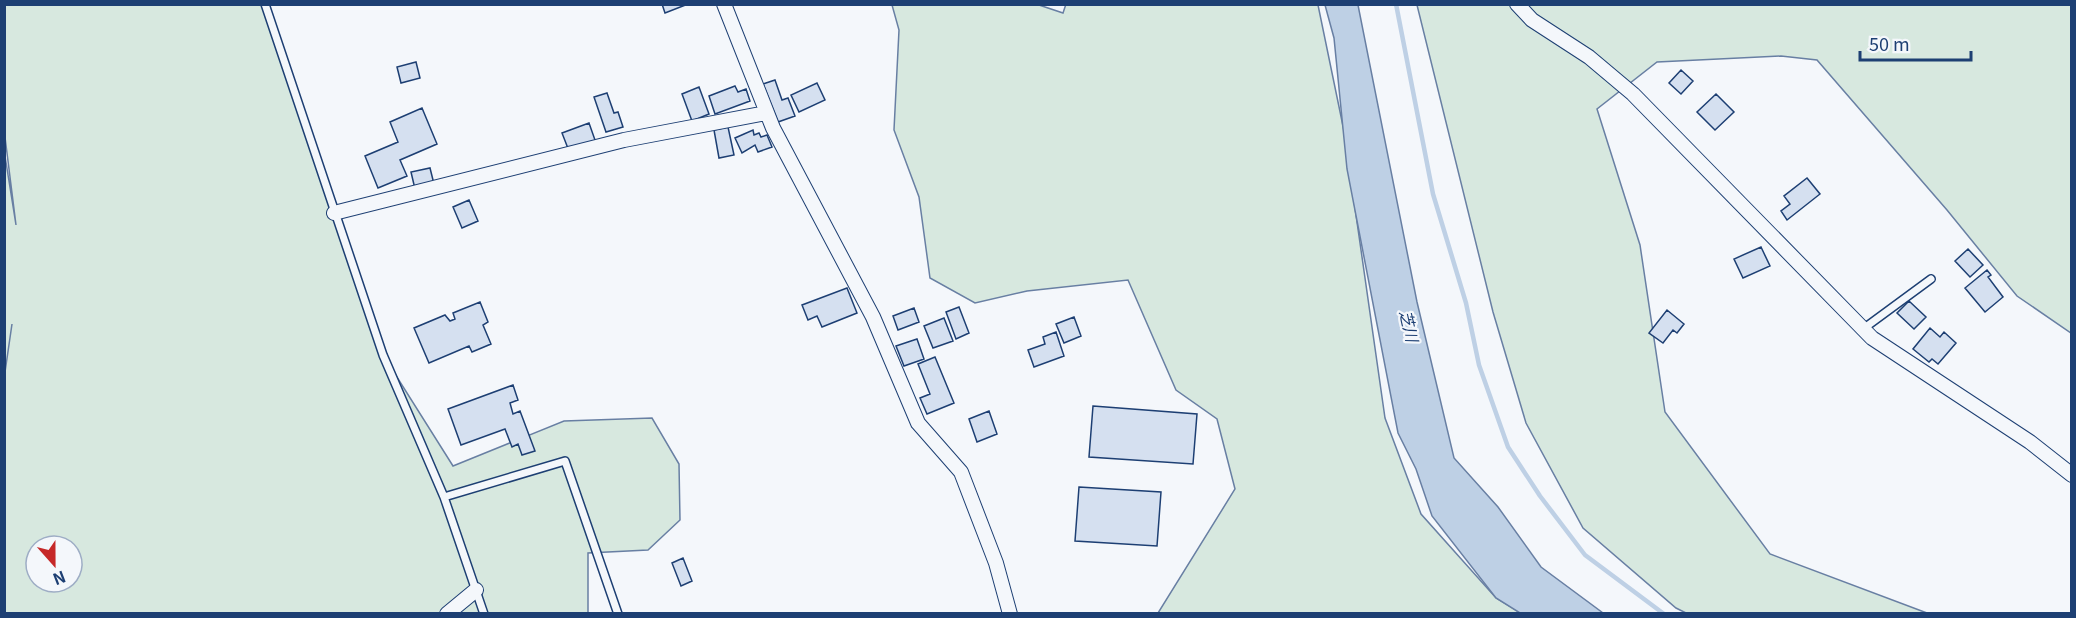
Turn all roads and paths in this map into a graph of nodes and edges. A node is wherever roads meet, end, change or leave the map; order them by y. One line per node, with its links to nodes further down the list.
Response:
1 (266, 4): 5 (lane)
2 (724, 4): 4 (street)
3 (1517, 4): 7 (street)
4 (766, 112): 5 (street); 14 (street)
5 (334, 213): 9 (lane)
6 (1931, 279): 7 (lane)
7 (1863, 329): 8 (street)
8 (2072, 476)
9 (444, 497): 10 (lane); 13 (lane)
10 (476, 590): 11 (street); 12 (lane)
11 (447, 614)
12 (484, 614)
13 (618, 614)
14 (1010, 614)

